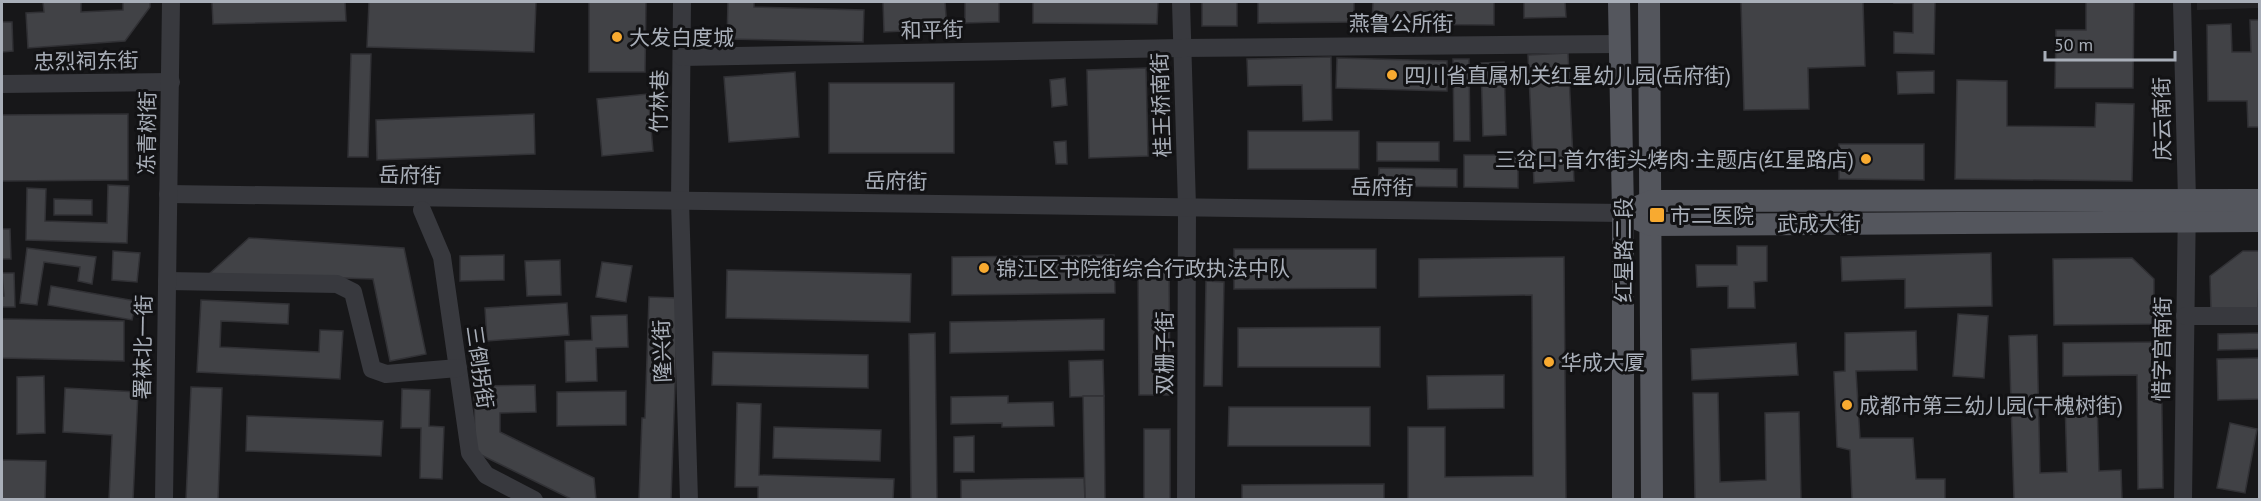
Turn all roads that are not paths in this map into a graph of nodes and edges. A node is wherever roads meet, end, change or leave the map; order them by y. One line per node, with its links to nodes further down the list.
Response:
1 (171, 2): 10 (street, 冻青树街)
2 (682, 2): 9 (street, 竹林巷)
3 (1181, 2): 8 (street, 桂王桥南街)
4 (1619, 2): 7 (main road, 红星路二段)
5 (1649, 2): 14 (main road, 红星路二段)
6 (2182, 2): 18 (street, 庆云南街)
7 (1619, 44): 8 (street, 燕鲁公所街); 19 (main road, 红星路二段)
8 (1182, 48): 9 (street, 和平街); 16 (street, 桂王桥南街)
9 (682, 57): 13 (street, 竹林巷)
10 (171, 82): 11 (street, 忠烈祠东街); 12 (street, 冻青树街)
11 (2, 84)
12 (168, 194): 13 (street, 岳府街); 22 (street, 署袜北一街)
13 (680, 201): 16 (street, 岳府街); 28 (street, 隆兴街)
14 (1651, 201): 18 (main road, 武成大街); 19 (main road, 武成大街); 21 (main road, 红星路二段)
15 (2259, 201): 18 (main road, 武成大街)
16 (1187, 207): 19 (street, 岳府街); 29 (street, 双栅子街)
17 (422, 210): 25 (street, 三倒拐街)
18 (2187, 210): 20 (main road, 武成大街); 21 (main road, 武成大街); 23 (street, 惜字宫南街)
19 (1623, 213): 21 (main road, 武成大街); 30 (main road, 红星路二段)
20 (2259, 221)
21 (1651, 225): 31 (main road, 红星路二段)
22 (166, 281): 25 (street); 26 (street, 署袜北一街)
23 (2185, 316): 24 (street); 32 (street, 惜字宫南街)
24 (2259, 316)
25 (458, 368): 27 (street, 三倒拐街)
26 (164, 500)
27 (534, 500)
28 (689, 500)
29 (1186, 500)
30 (1623, 500)
31 (1652, 500)
32 (2183, 500)

